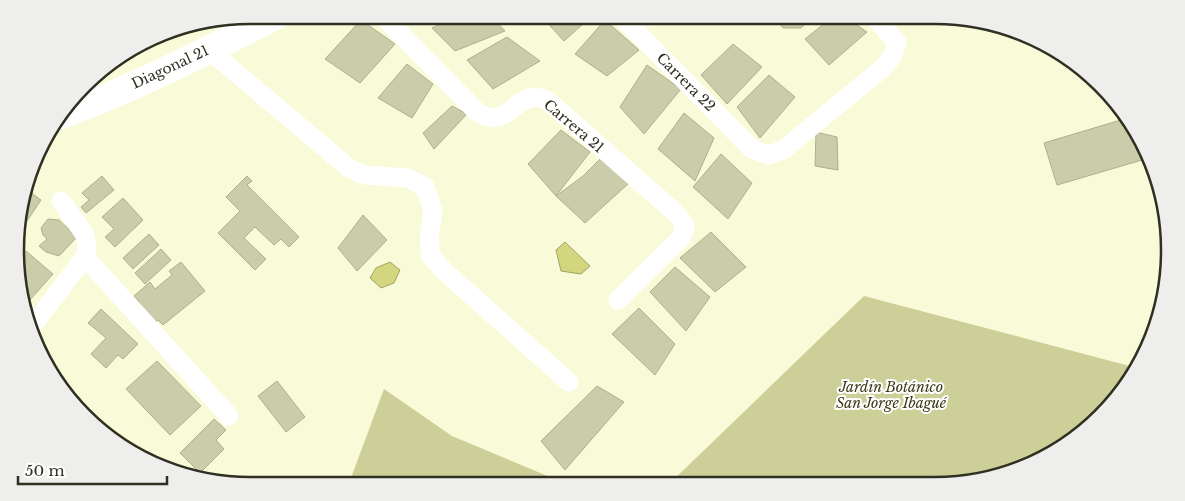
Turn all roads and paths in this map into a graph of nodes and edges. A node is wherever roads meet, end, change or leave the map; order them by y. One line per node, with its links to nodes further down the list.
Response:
1 (260, 24): 5 (street, Diagonal 21)
2 (391, 24): 9 (street, Carrera 21)
3 (629, 24): 4 (street, Carrera 22)
4 (881, 24)
5 (209, 50): 6 (street, Diagonal 21); 11 (street)
6 (72, 111)
7 (61, 201): 8 (street)
8 (85, 257): 10 (street); 12 (street)
9 (618, 300)
10 (34, 318)
11 (569, 382)
12 (229, 416)

